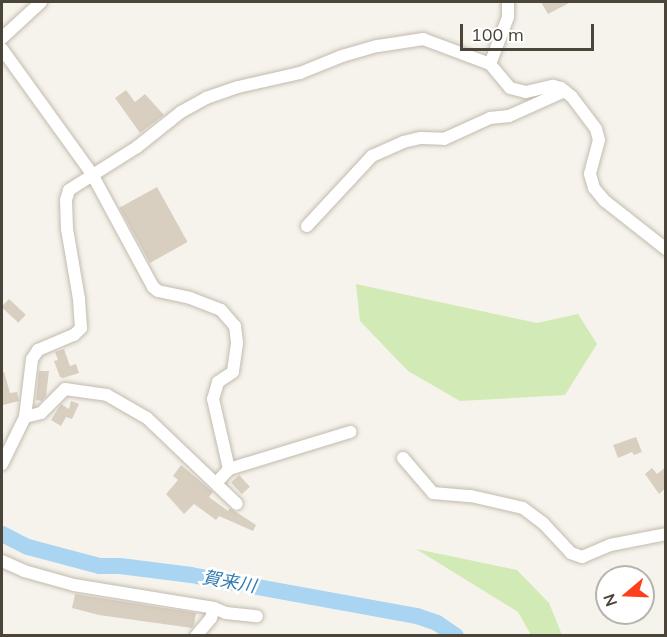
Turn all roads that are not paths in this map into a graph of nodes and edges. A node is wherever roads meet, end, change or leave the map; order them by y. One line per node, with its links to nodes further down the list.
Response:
1 (40, 2): 3 (street)
2 (508, 2): 5 (street)
3 (2, 38)
4 (2, 49): 7 (street)
5 (490, 64): 6 (street); 7 (street)
6 (565, 91): 8 (street); 9 (street)
7 (92, 174): 10 (street); 14 (street)
8 (307, 226)
9 (666, 249)
10 (25, 417): 12 (street); 15 (street)
11 (350, 432): 14 (street)
12 (3, 456)
13 (404, 458): 17 (street)
14 (229, 469): 15 (street)
15 (217, 482): 16 (street)
16 (237, 504)
17 (666, 534)
18 (2, 561): 19 (street)
19 (214, 608): 20 (street); 21 (street)
20 (257, 616)
21 (196, 636)

